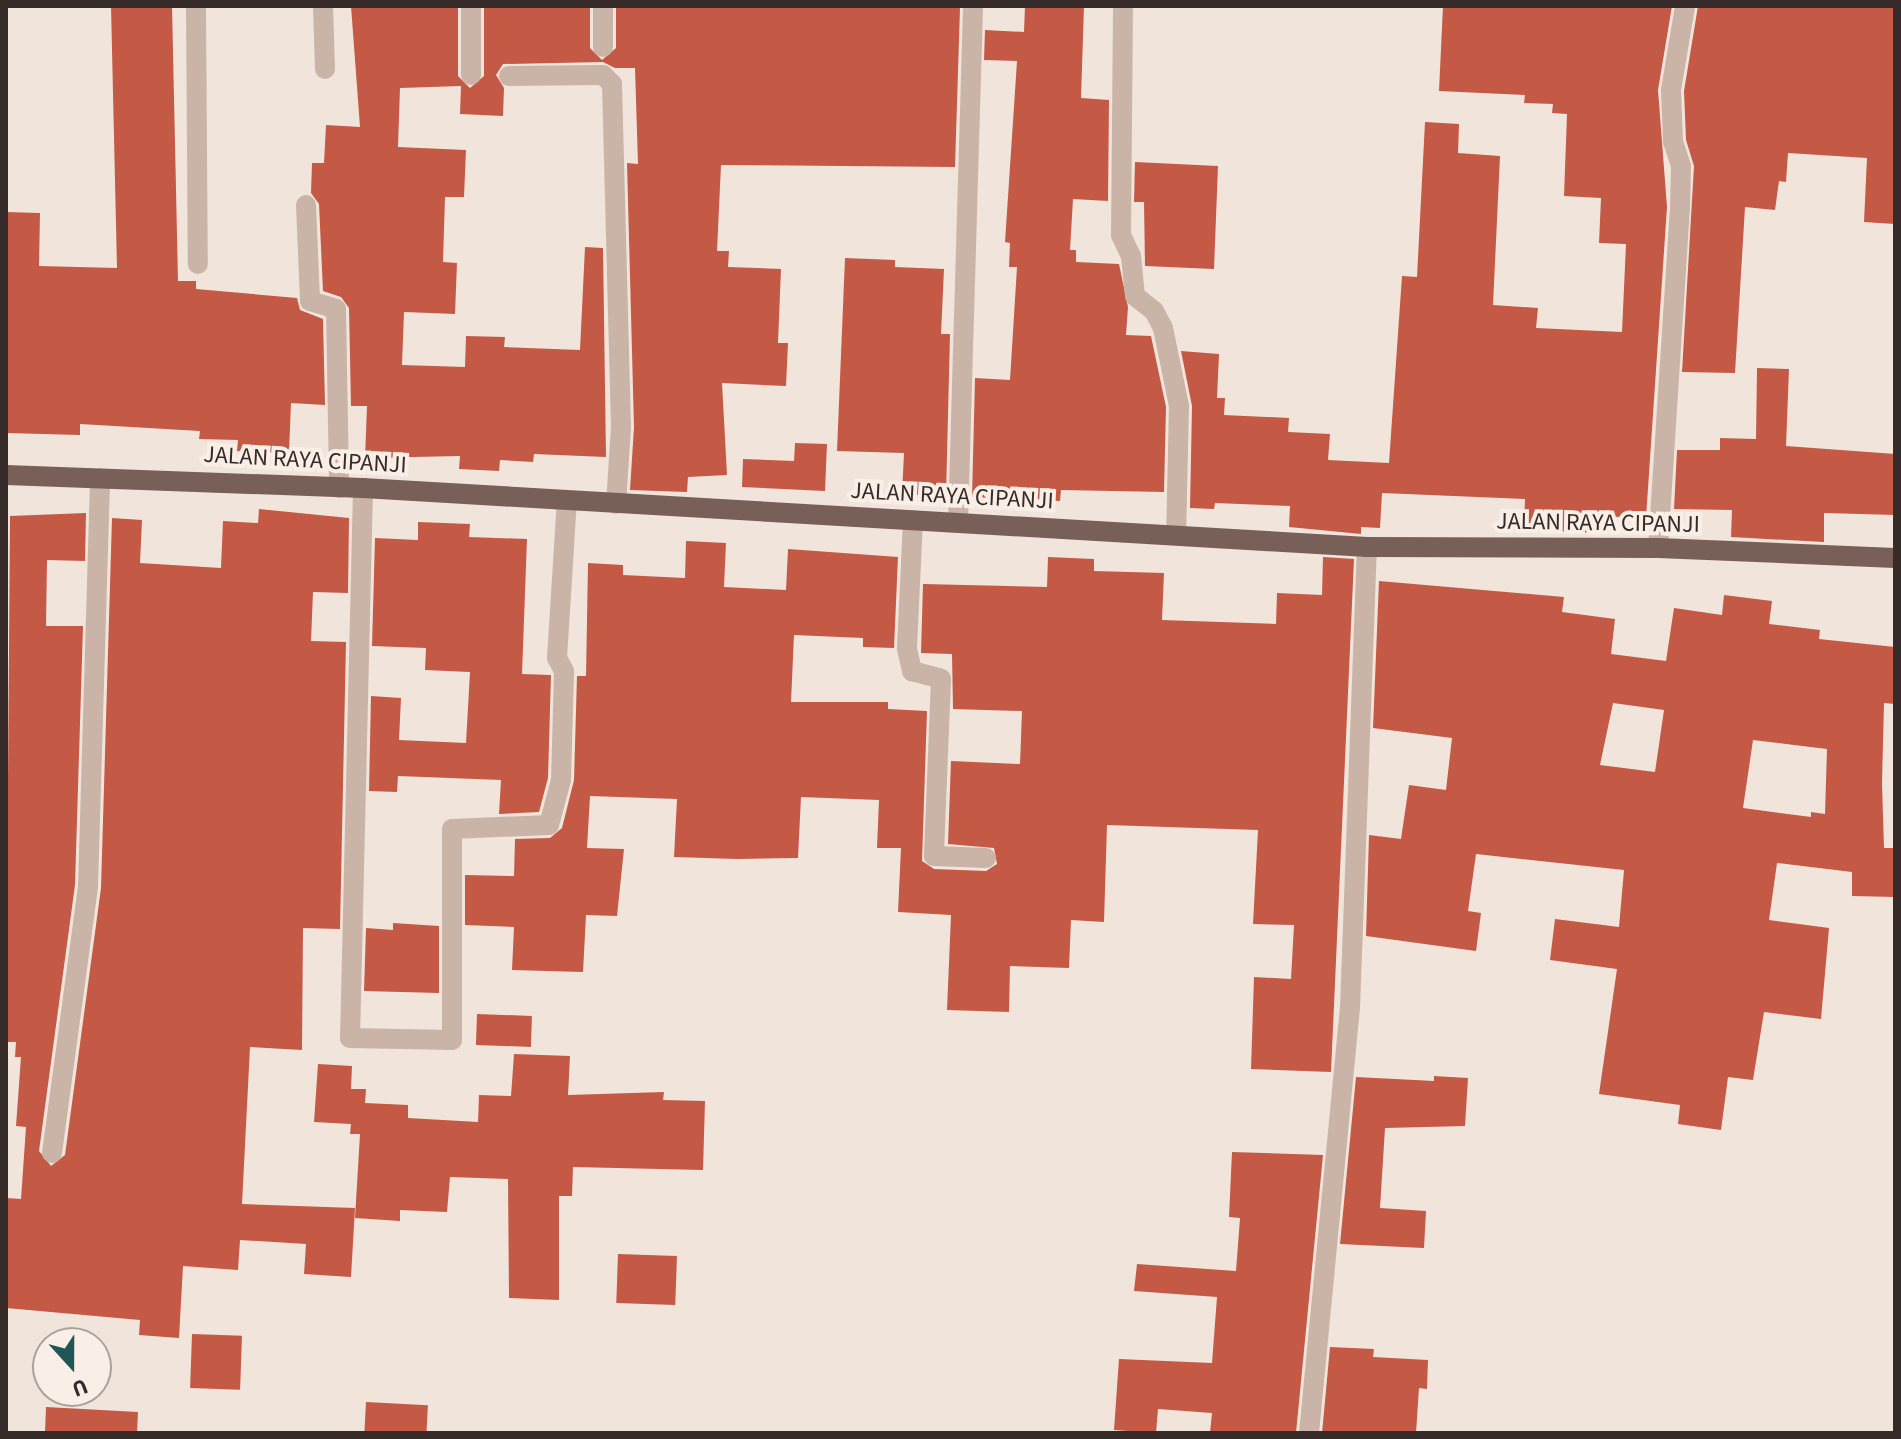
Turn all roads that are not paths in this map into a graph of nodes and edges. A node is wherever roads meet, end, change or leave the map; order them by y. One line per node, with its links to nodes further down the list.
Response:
1 (196, 6): 13 (street)
2 (323, 6): 9 (street)
3 (471, 6): 10 (street)
4 (603, 6): 8 (street)
5 (973, 6): 21 (street)
6 (1123, 6): 22 (street)
7 (1685, 6): 24 (street)
8 (603, 47)
9 (325, 69)
10 (471, 75)
11 (509, 76): 19 (street)
12 (306, 205): 16 (street)
13 (198, 264)
14 (6, 475): 15 (main road, JALAN RAYA CIPANJI)
15 (100, 478): 16 (main road, JALAN RAYA CIPANJI); 27 (street)
16 (339, 488): 17 (main road, JALAN RAYA CIPANJI)
17 (363, 488): 18 (main road, JALAN RAYA CIPANJI); 18 (street)
18 (567, 501): 19 (main road, JALAN RAYA CIPANJI)
19 (616, 504): 20 (main road, JALAN RAYA CIPANJI)
20 (913, 520): 21 (main road, JALAN RAYA CIPANJI); 26 (street)
21 (958, 522): 22 (main road, JALAN RAYA CIPANJI)
22 (1176, 535): 23 (main road, JALAN RAYA CIPANJI)
23 (1367, 547): 24 (main road, JALAN RAYA CIPANJI); 28 (street)
24 (1658, 548): 25 (main road, JALAN RAYA CIPANJI)
25 (1895, 558)
26 (986, 858)
27 (52, 1153)
28 (1309, 1433)

